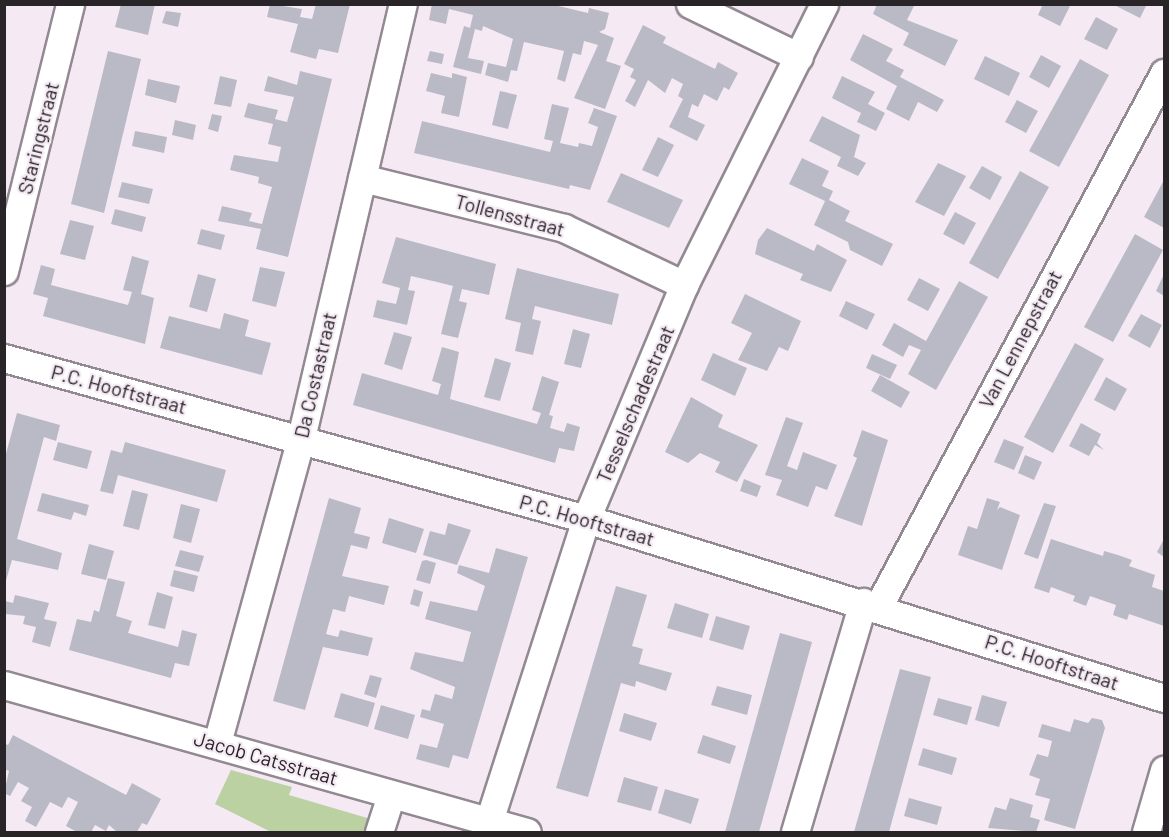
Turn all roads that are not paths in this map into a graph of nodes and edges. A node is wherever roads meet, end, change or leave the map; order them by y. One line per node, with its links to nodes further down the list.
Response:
1 (70, 4): 8 (street, Staringstraat)
2 (403, 4): 7 (street, Da Costastraat)
3 (690, 4): 5 (street)
4 (824, 4): 5 (street, Tesselschadestraat)
5 (799, 57): 9 (street, Tesselschadestraat)
6 (1164, 73): 13 (street, Van Lennepstraat)
7 (362, 178): 9 (street, Tollensstraat); 11 (street, Da Costastraat)
8 (4, 271)
9 (684, 285): 12 (street, Tesselschadestraat)
10 (4, 357): 11 (street, P.C. Hooftstraat)
11 (301, 438): 12 (street, P.C. Hooftstraat); 16 (street, Da Costastraat)
12 (586, 519): 13 (street, P.C. Hooftstraat); 19 (street, Tesselschadestraat)
13 (870, 605): 15 (street, P.C. Hooftstraat); 22 (street, Van Lennepstraat)
14 (4, 685): 16 (street, Jacob Catsstraat)
15 (1164, 698)
16 (217, 743): 18 (street, Jacob Catsstraat)
17 (1164, 770): 23 (street)
18 (391, 795): 19 (street, Jacob Catsstraat); 20 (street)
19 (489, 821): 21 (street, Jacob Catsstraat)
20 (379, 832)
21 (527, 832)
22 (795, 832)
23 (1146, 832)

